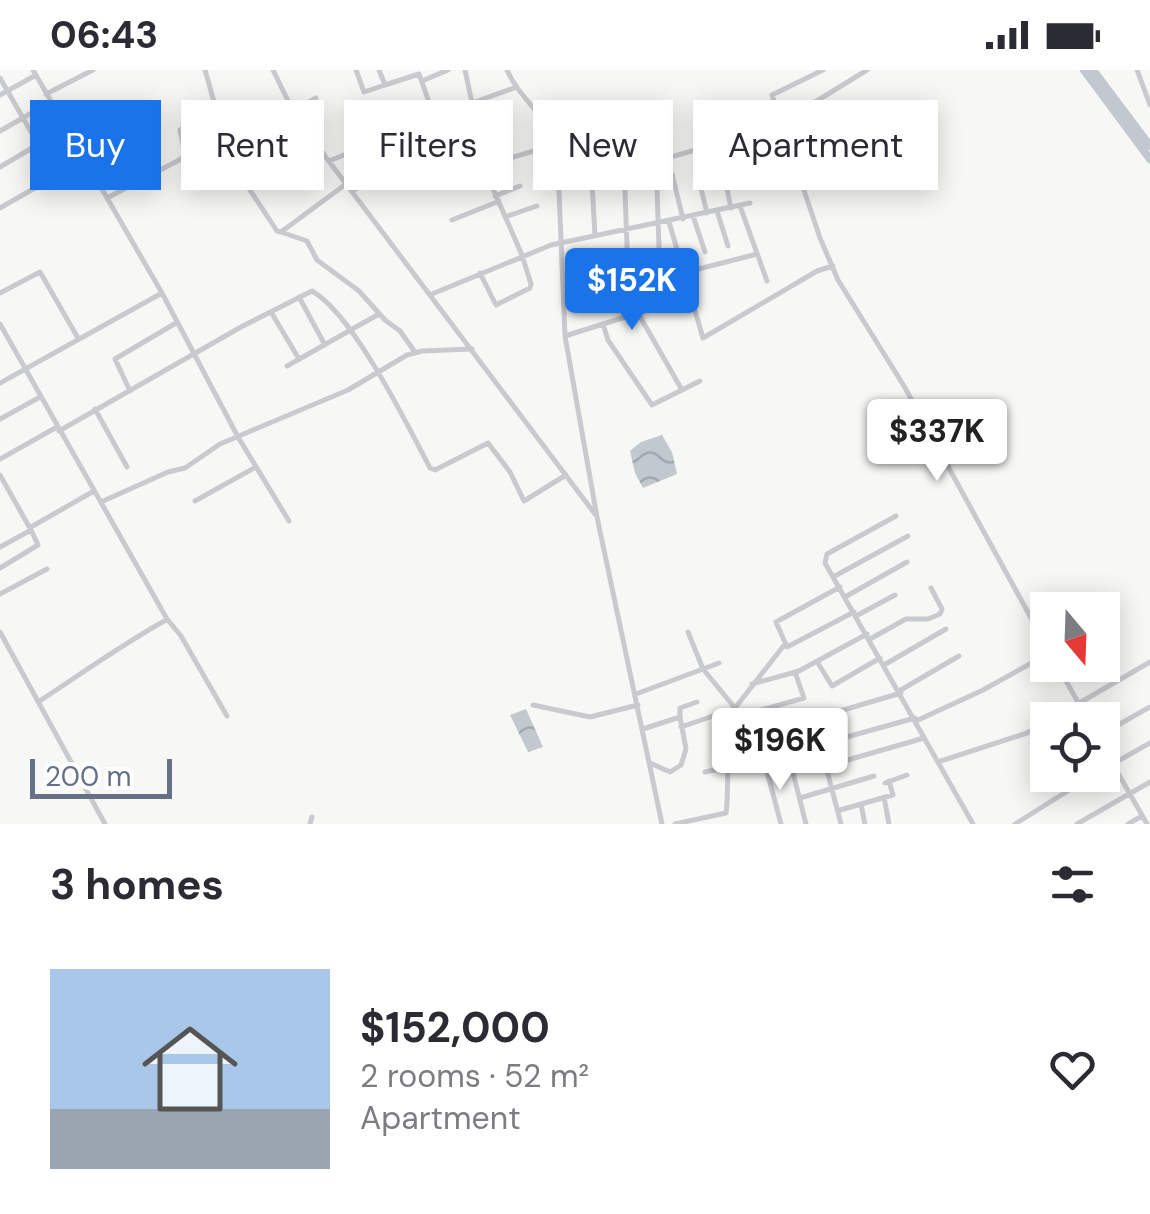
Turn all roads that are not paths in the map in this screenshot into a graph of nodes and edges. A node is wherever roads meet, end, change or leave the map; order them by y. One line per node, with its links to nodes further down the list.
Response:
1 (93, 70): 21 (street)
2 (205, 70): 25 (street)
3 (274, 70): 26 (street)
4 (356, 70): 18 (street)
5 (379, 70): 18 (street)
6 (448, 70): 16 (street)
7 (464, 70): 29 (street)
8 (507, 70): 19 (street)
9 (823, 70): 14 (street)
10 (867, 70): 32 (street)
11 (1084, 70): 39 (main road)
12 (1094, 70): 39 (main road)
13 (1137, 70): 33 (street)
14 (814, 72): 31 (street)
15 (34, 73): 20 (street); 21 (street)
16 (419, 75): 18 (street); 28 (street)
17 (0, 78): 20 (street)
18 (385, 85)
19 (514, 88): 30 (street); 34 (street)
20 (8, 91): 22 (street); 36 (street)
21 (46, 94): 24 (street)
22 (0, 95)
23 (316, 98): 27 (street)
24 (50, 100)
25 (213, 100)
26 (289, 100)
27 (312, 100)
28 (428, 100)
29 (472, 100)
30 (478, 100)
31 (774, 100)
32 (820, 100)
33 (1150, 105)
34 (533, 108)
35 (30, 114): 36 (street)
36 (23, 118): 37 (street); 38 (street)
37 (30, 130)
38 (0, 131)
39 (1148, 148): 47 (main road)
40 (30, 149): 48 (street)
41 (344, 152): 44 (street)
42 (533, 153): 66 (street)
43 (324, 154): 44 (street)
44 (327, 158): 46 (street); 50 (street)
45 (181, 159): 65 (street)
46 (324, 159)
47 (1150, 159)
48 (0, 166)
49 (673, 178): 76 (street)
50 (344, 181)
51 (344, 185): 81 (street)
52 (520, 186): 66 (street)
53 (32, 190): 70 (street)
54 (102, 190): 65 (street)
55 (250, 190): 81 (street)
56 (354, 190): 64 (street)
57 (558, 190): 83 (street)
58 (592, 190): 82 (street)
59 (624, 190): 80 (street)
60 (655, 190): 79 (street)
61 (701, 190): 73 (street)
62 (727, 190): 71 (street)
63 (804, 190): 88 (street)
64 (352, 192): 95 (street)
65 (107, 198): 94 (street)
66 (496, 199): 75 (street); 77 (street)
67 (750, 203): 69 (street)
68 (538, 206): 75 (street)
69 (740, 206): 71 (street); 86 (street)
70 (0, 208)
71 (731, 208): 72 (street)
72 (717, 211): 73 (street); 84 (street)
73 (706, 213): 74 (street)
74 (693, 216): 76 (street); 85 (street)
75 (504, 218): 87 (street)
76 (683, 218): 78 (street)
77 (452, 220)
78 (669, 222): 79 (street); 91 (street)
79 (659, 224): 80 (street); 98 (street)
80 (627, 230): 82 (street); 89 (street)
81 (281, 232): 101 (street)
82 (595, 236): 83 (street)
83 (560, 243): 87 (street); 106 (street)
84 (728, 246)
85 (705, 252)
86 (757, 254): 91 (street); 92 (street)
87 (522, 255): 90 (street); 90 (street)
88 (834, 266): 96 (street); 149 (street)
89 (628, 272)
90 (480, 273): 95 (street)
91 (682, 273): 96 (street)
92 (767, 281)
93 (0, 293): 107 (street)
94 (162, 294): 102 (street); 107 (street)
95 (431, 295): 109 (street)
96 (689, 296): 98 (street)
97 (300, 297): 99 (street); 105 (street); 108 (street)
98 (662, 305): 100 (street)
99 (272, 312): 111 (street); 112 (street)
100 (638, 312): 104 (street); 118 (street)
101 (379, 314): 105 (street); 110 (street)
102 (177, 323): 111 (street); 119 (street)
103 (0, 324): 114 (street)
104 (603, 324): 106 (street); 118 (street)
105 (351, 332): 108 (street); 115 (street)
106 (566, 336): 134 (street)
107 (79, 339): 114 (street)
108 (326, 345): 112 (street)
109 (472, 349): 110 (street); 129 (street)
110 (415, 352): 115 (street)
111 (194, 355): 119 (street); 124 (street)
112 (300, 359): 113 (street)
113 (287, 366)
114 (24, 369): 116 (street); 120 (street)
115 (376, 373): 124 (street); 129 (street)
116 (0, 382)
117 (700, 382): 118 (street)
118 (682, 390)
119 (130, 391): 121 (street)
120 (40, 397): 122 (street); 123 (street)
121 (94, 409): 123 (street); 127 (street)
122 (0, 419)
123 (58, 429): 125 (street); 130 (street)
124 (238, 438): 126 (street); 132 (street)
125 (0, 459)
126 (256, 466): 131 (street); 135 (street)
127 (127, 467)
128 (0, 475): 136 (street)
129 (566, 476): 134 (street)
130 (94, 491): 132 (street); 136 (street)
131 (195, 500)
132 (101, 502): 150 (street)
133 (896, 516): 142 (street)
134 (597, 517): 166 (street)
135 (289, 521)
136 (31, 528): 138 (street); 140 (street)
137 (908, 536): 142 (street)
138 (0, 548)
139 (907, 562): 147 (street)
140 (0, 568)
141 (46, 569): 145 (street)
142 (834, 577): 143 (street)
143 (840, 587): 147 (street); 155 (street)
144 (930, 588): 154 (street)
145 (0, 594)
146 (895, 595): 148 (street)
147 (845, 596): 148 (street)
148 (855, 614): 154 (street); 155 (street)
149 (1030, 618)
150 (166, 619): 167 (street); 174 (street)
151 (946, 629): 158 (street)
152 (0, 632): 167 (street)
153 (688, 632): 162 (street)
154 (868, 637): 157 (street); 158 (street)
155 (785, 644): 164 (street)
156 (960, 656): 165 (street)
157 (818, 662): 158 (street); 163 (street)
158 (882, 662): 165 (street)
159 (1030, 662): 178 (street)
160 (719, 663): 162 (street)
161 (1150, 663): 169 (street)
162 (703, 669): 166 (street); 173 (street)
163 (795, 672): 164 (street); 176 (street)
164 (752, 684): 173 (street)
165 (900, 692): 177 (street); 178 (street)
166 (636, 694): 171 (street)
167 (38, 702): 210 (street)
168 (697, 702): 175 (street)
169 (1082, 702)
170 (534, 705): 171 (street)
171 (638, 706): 182 (street)
172 (1150, 707): 179 (street)
173 (736, 708): 176 (street)
174 (227, 716)
175 (680, 717): 181 (street); 182 (street)
176 (729, 718): 181 (street); 188 (street)
177 (814, 719): 180 (street); 187 (street)
178 (915, 720): 185 (street); 187 (street)
179 (1120, 724)
180 (789, 726)
181 (681, 727): 193 (street)
182 (643, 729): 193 (street)
183 (1030, 730): 192 (street)
184 (788, 734): 188 (street)
185 (924, 738): 192 (street); 195 (street)
186 (1150, 743): 191 (street)
187 (821, 744): 189 (street); 195 (street)
188 (730, 748): 194 (street)
189 (788, 753): 190 (street); 204 (street)
190 (764, 760): 194 (street); 213 (street)
191 (1120, 760)
192 (938, 762): 218 (street)
193 (650, 763): 211 (street)
194 (730, 766): 196 (street); 212 (street)
195 (827, 766): 201 (street)
196 (705, 772)
197 (874, 776): 201 (street)
198 (906, 776): 205 (street)
199 (1120, 776): 203 (street)
200 (1150, 782): 203 (street)
201 (834, 788): 204 (street); 207 (street)
202 (1065, 792): 208 (street)
203 (1130, 794): 209 (street); 221 (street)
204 (800, 798): 214 (street)
205 (884, 798): 206 (street); 217 (street)
206 (861, 804): 207 (street); 216 (street)
207 (840, 810): 215 (street)
208 (1033, 812): 219 (street); 220 (street)
209 (1142, 816): 222 (street); 223 (street)
210 (106, 824)
211 (662, 824)
212 (675, 824)
213 (781, 824)
214 (806, 824)
215 (841, 824)
216 (865, 824)
217 (890, 824)
218 (973, 824)
219 (1014, 824)
220 (1040, 824)
221 (1076, 824)
222 (1128, 824)
223 (1147, 824)

